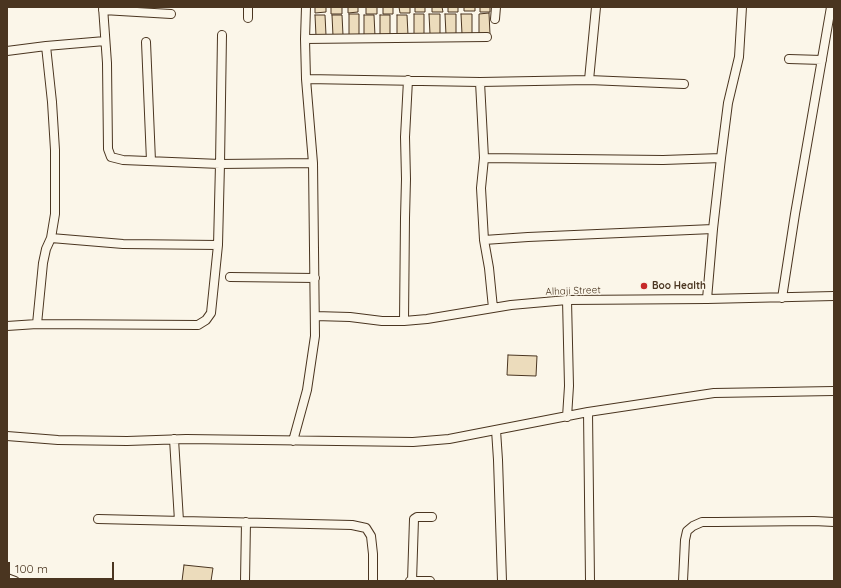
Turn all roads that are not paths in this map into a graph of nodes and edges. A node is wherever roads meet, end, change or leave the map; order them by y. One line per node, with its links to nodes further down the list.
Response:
1 (248, 7): 9 (street)
2 (306, 7): 13 (street)
3 (496, 7): 10 (street)
4 (596, 7): 22 (street)
5 (742, 7): 26 (street)
6 (832, 7): 19 (street)
7 (103, 9): 8 (street); 14 (street)
8 (171, 14)
9 (248, 18)
10 (495, 19)
11 (222, 35): 29 (street)
12 (487, 37): 13 (street)
13 (305, 39): 20 (street)
14 (105, 41): 16 (street); 27 (street)
15 (146, 42): 27 (street)
16 (46, 46): 17 (street); 31 (street)
17 (7, 51)
18 (789, 59): 19 (street)
19 (822, 60): 37 (street)
20 (306, 79): 21 (street); 28 (street)
21 (408, 80): 23 (street); 42 (street)
22 (589, 80): 23 (street); 24 (street)
23 (480, 82): 25 (street)
24 (684, 84)
25 (484, 158): 26 (street); 32 (street)
26 (721, 158): 30 (street)
27 (151, 161): 29 (street)
28 (313, 163): 29 (street); 35 (street)
29 (220, 164): 33 (street)
30 (713, 228): 32 (street); 39 (street)
31 (51, 238): 33 (street); 43 (street)
32 (484, 240): 40 (street)
33 (218, 245): 43 (street)
34 (230, 277): 35 (street)
35 (314, 278): 41 (street)
36 (834, 296): 37 (street, Alhaji Street)
37 (782, 298): 39 (street, Alhaji Street)
38 (567, 300): 39 (street, Alhaji Street); 40 (street, Alhaji Street); 47 (street)
39 (707, 300)
40 (493, 308): 42 (street, Alhaji Street)
41 (315, 316): 42 (street, Alhaji Street); 51 (street)
42 (404, 320)
43 (37, 324): 44 (street)
44 (7, 326)
45 (834, 391): 46 (street)
46 (588, 412): 47 (street); 64 (street)
47 (567, 417): 48 (street)
48 (496, 430): 51 (street); 63 (street)
49 (7, 436): 50 (street)
50 (174, 439): 51 (street); 54 (street)
51 (293, 441)
52 (432, 517): 61 (street)
53 (98, 519): 54 (street)
54 (179, 521): 55 (street)
55 (246, 522): 59 (street); 60 (street)
56 (834, 522): 65 (street)
57 (7, 578): 58 (street)
58 (15, 581)
59 (245, 581)
60 (372, 581)
61 (411, 581): 62 (street)
62 (430, 581)
63 (502, 581)
64 (590, 581)
65 (683, 581)

